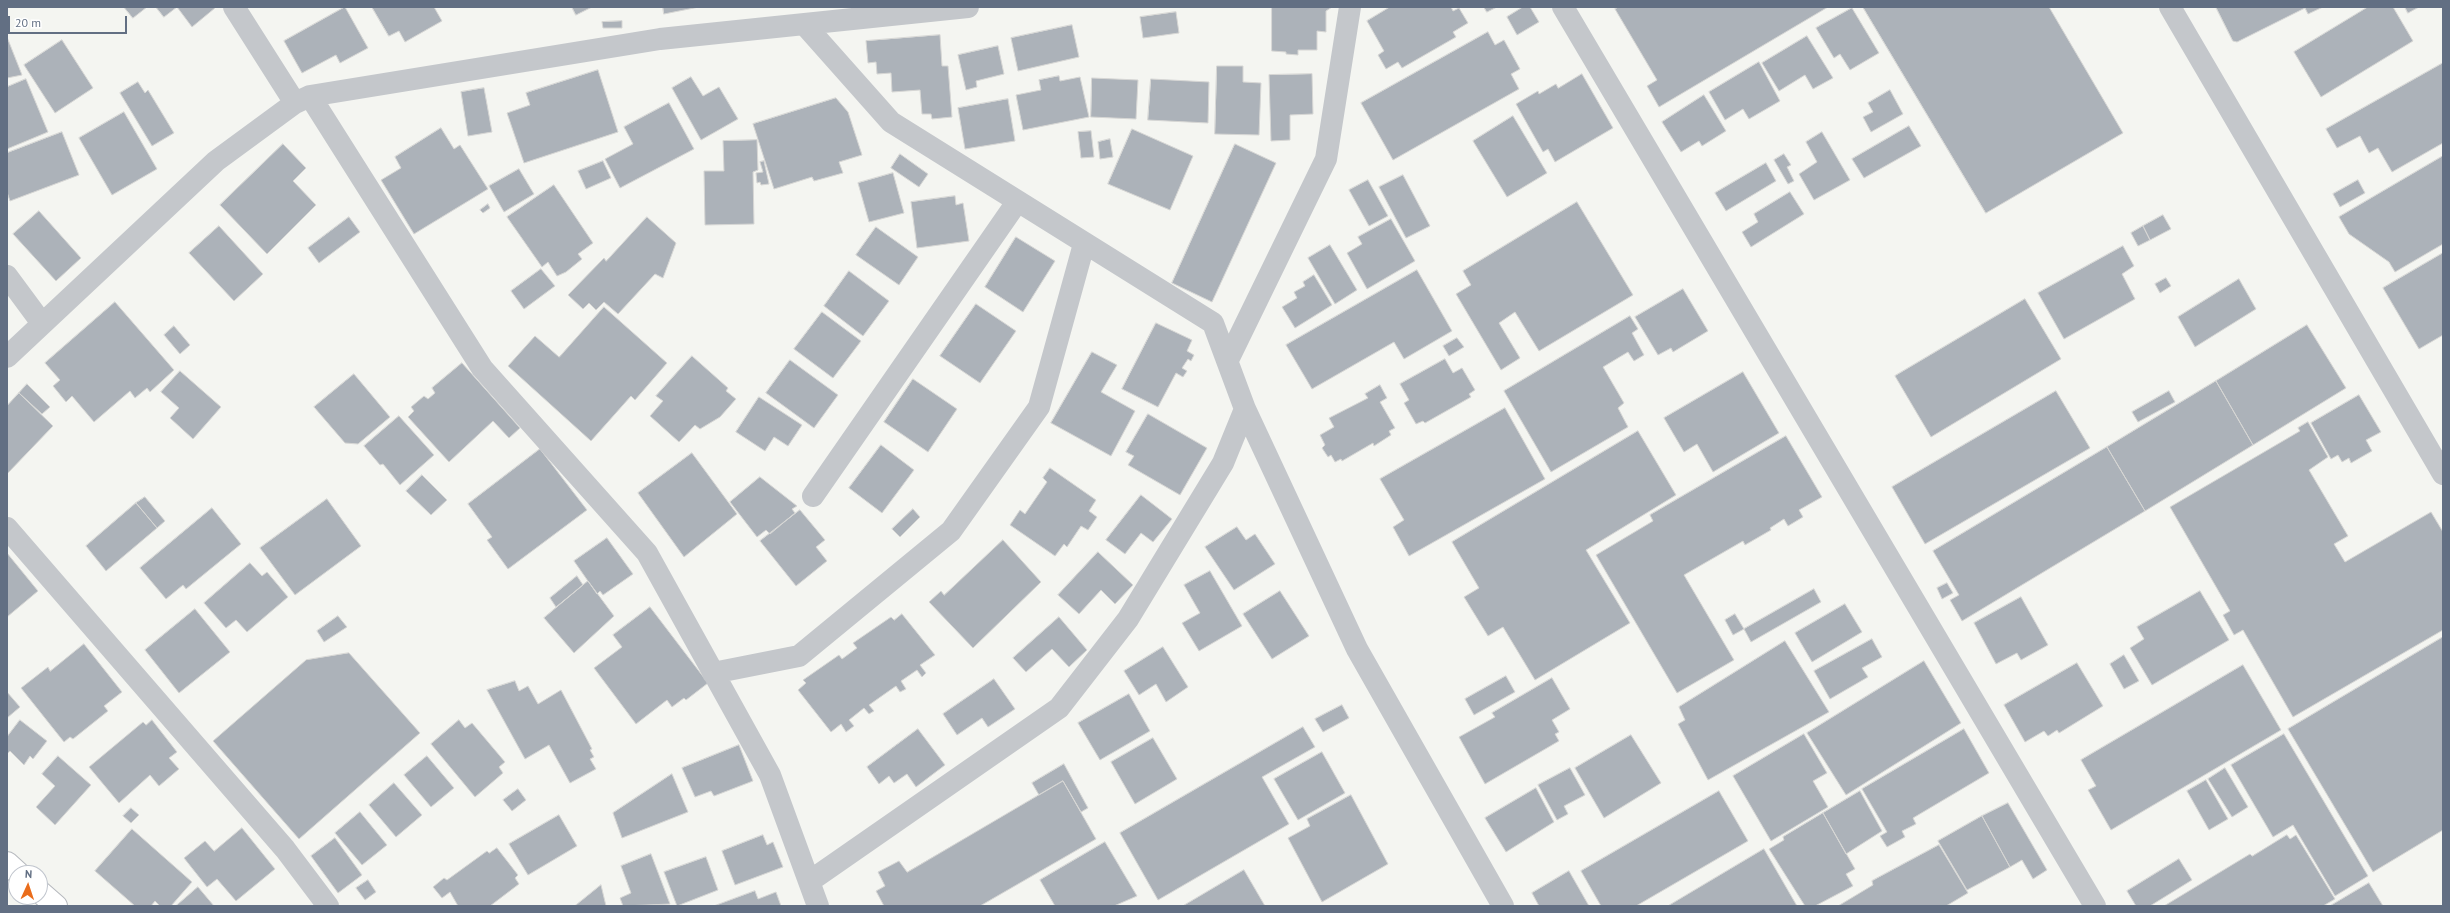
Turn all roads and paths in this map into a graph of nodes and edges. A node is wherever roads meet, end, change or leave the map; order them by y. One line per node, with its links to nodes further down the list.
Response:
1 (234, 7): 8 (street)
2 (968, 7): 6 (street)
3 (1350, 7): 14 (street)
4 (1563, 7): 26 (street)
5 (2170, 7): 16 (street)
6 (835, 14): 7 (street)
7 (804, 24): 8 (street); 9 (street)
8 (302, 100): 12 (street); 19 (street)
9 (1017, 202): 10 (street); 17 (street)
10 (1084, 244): 14 (street); 19 (street)
11 (7, 276): 12 (street)
12 (41, 322): 13 (street)
13 (7, 357)
14 (1228, 360): 15 (street)
15 (1245, 409): 20 (street); 25 (street)
16 (2443, 474)
17 (813, 496)
18 (7, 528): 23 (street)
19 (713, 673): 20 (street)
20 (810, 881): 24 (street)
21 (48, 899): 22 (main road)
22 (56, 906)
23 (328, 906)
24 (818, 906)
25 (1503, 906)
26 (2095, 906)

